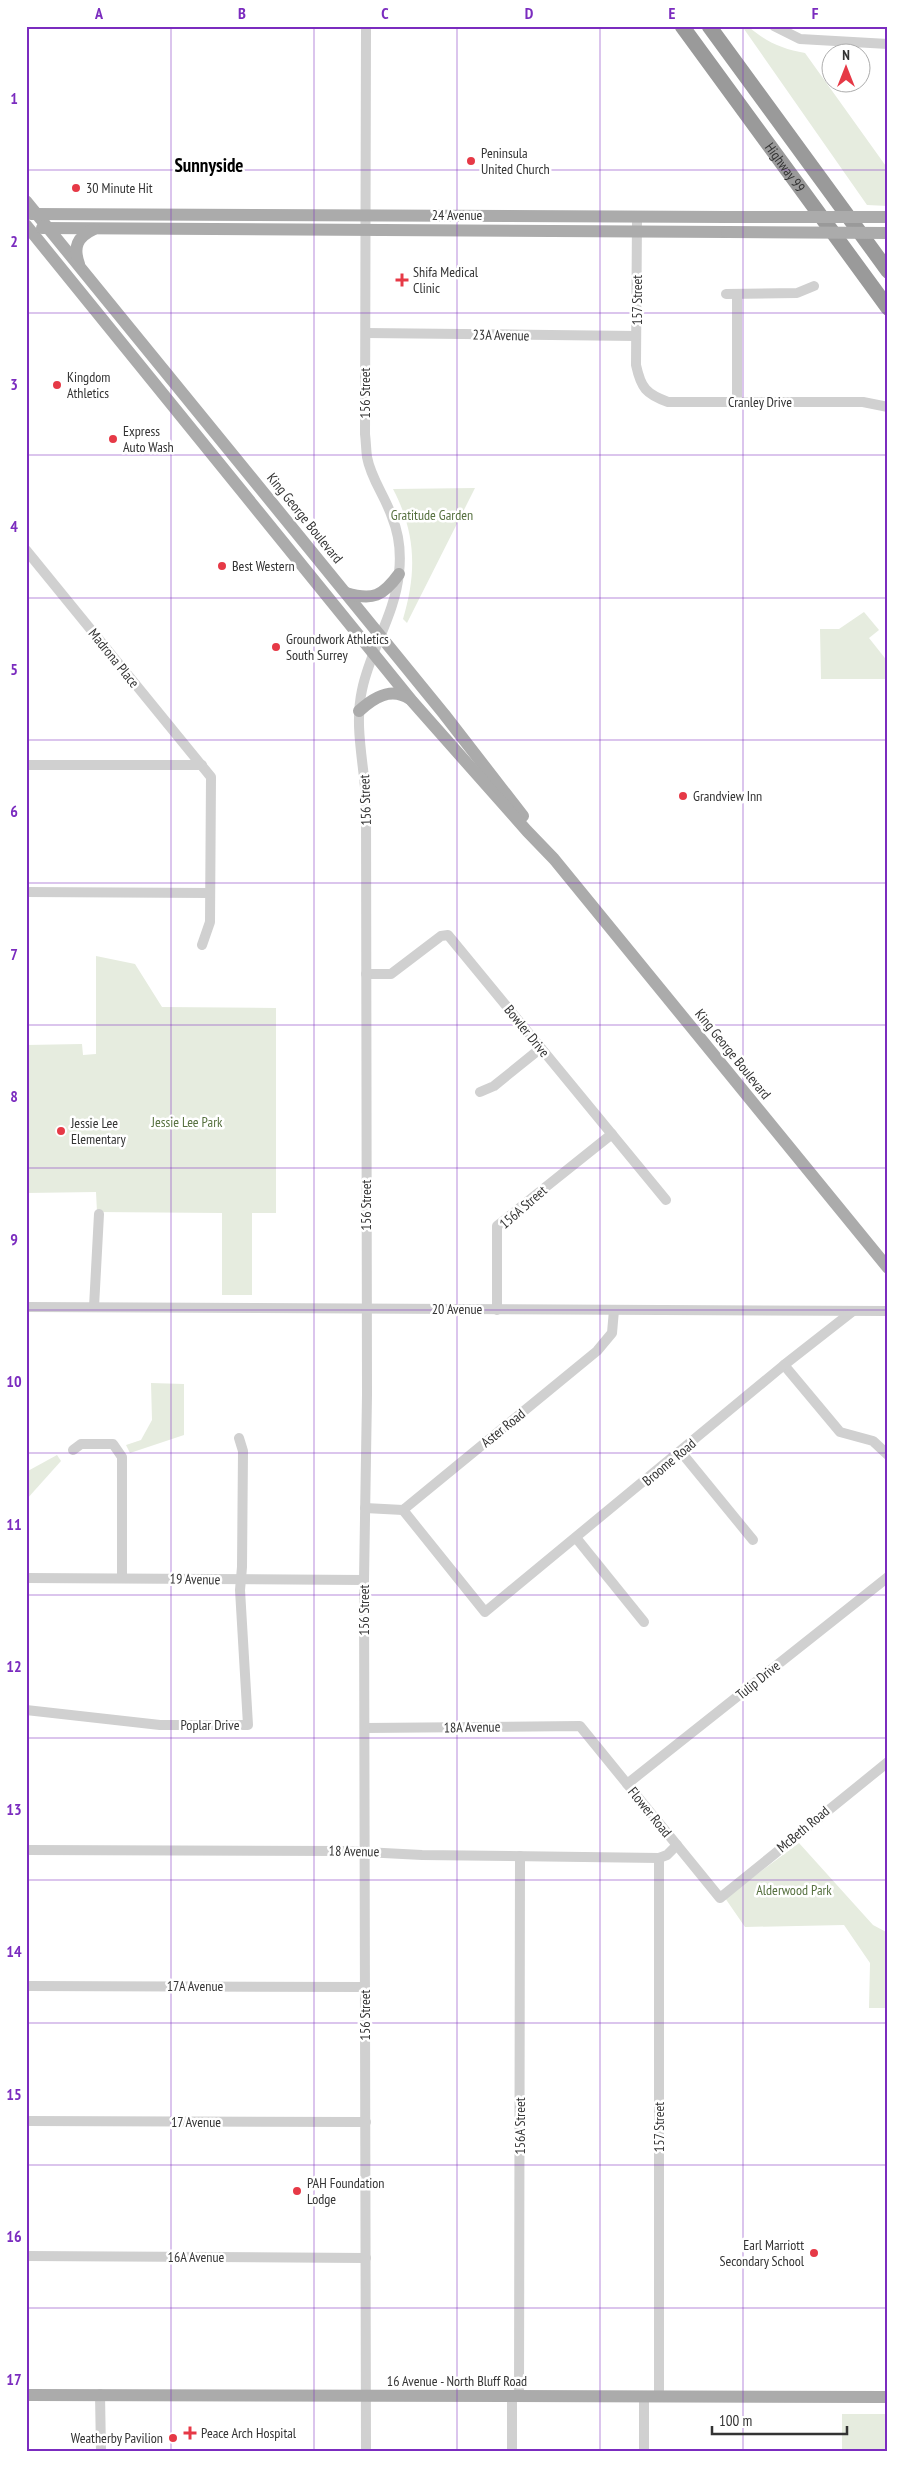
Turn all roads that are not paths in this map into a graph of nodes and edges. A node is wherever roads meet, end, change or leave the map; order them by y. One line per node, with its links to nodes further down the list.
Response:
1 (366, 26): 8 (street, 156 Street)
2 (682, 26): 24 (highway, Highway 99)
3 (710, 26): 20 (highway, Highway 99)
4 (774, 26): 5 (street)
5 (888, 44)
6 (26, 201): 7 (main road, King George Boulevard)
7 (32, 214): 8 (main road, 24 Avenue); 13 (main road, King George Boulevard)
8 (366, 216): 9 (main road, 24 Avenue); 15 (street, 156 Street)
9 (540, 216): 10 (main road, 24 Avenue); 16 (main road)
10 (637, 217): 11 (main road, 24 Avenue, bridge); 17 (street, 157 Street)
11 (888, 217)
12 (27, 227): 13 (main road, 24 Avenue); 27 (main road, King George Boulevard)
13 (47, 228): 14 (main road, 24 Avenue); 19 (main road, King George Boulevard)
14 (96, 228): 15 (main road, 24 Avenue); 19 (main road)
15 (366, 230): 16 (main road, 24 Avenue); 25 (street, 156 Street)
16 (470, 230): 17 (main road, 24 Avenue)
17 (637, 231): 18 (main road, 24 Avenue, bridge); 26 (street, 157 Street)
18 (888, 233)
19 (79, 266): 31 (main road, King George Boulevard)
20 (888, 271)
21 (814, 286): 23 (street)
22 (726, 294): 23 (street)
23 (737, 295): 29 (street)
24 (888, 308)
25 (366, 333): 26 (street, 23A Avenue); 35 (street, 156 Street)
26 (636, 336): 28 (street, 157 Street)
27 (147, 376): 31 (main road); 32 (main road, King George Boulevard)
28 (640, 382): 29 (street, Cranley Drive)
29 (737, 401): 30 (street, Cranley Drive)
30 (888, 407)
31 (206, 422): 33 (main road, King George Boulevard)
32 (224, 470): 33 (main road); 38 (main road, King George Boulevard)
33 (274, 505): 36 (main road, King George Boulevard)
34 (26, 550): 42 (street, Madrona Place)
35 (399, 574): 36 (main road); 37 (street, 156 Street)
36 (346, 594): 37 (main road, King George Boulevard)
37 (381, 636): 38 (street, 156 Street); 43 (main road, King George Boulevard)
38 (374, 653): 39 (main road, King George Boulevard); 40 (street, 156 Street)
39 (412, 701): 40 (main road); 43 (main road, King George Boulevard)
40 (359, 711): 47 (street, 156 Street)
41 (26, 765): 42 (street)
42 (202, 765): 45 (street, Madrona Place)
43 (554, 859): 53 (main road, King George Boulevard)
44 (26, 892): 45 (street)
45 (210, 893): 46 (street, Madrona Place)
46 (202, 945)
47 (366, 974): 48 (street, Bowler Drive); 56 (street, 156 Street)
48 (541, 1048): 49 (street); 50 (street, Bowler Drive)
49 (480, 1092)
50 (612, 1134): 51 (street, Bowler Drive); 57 (street, 156A Street)
51 (666, 1200)
52 (99, 1214): 55 (street)
53 (888, 1268)
54 (26, 1307): 55 (street, 20 Avenue)
55 (94, 1307): 56 (street, 20 Avenue)
56 (366, 1309): 57 (street, 20 Avenue); 66 (street, 156 Street)
57 (497, 1310): 58 (street, 20 Avenue)
58 (614, 1310): 59 (street, 20 Avenue); 67 (street, Aster Road)
59 (853, 1311): 60 (street, 20 Avenue); 61 (street, Broome Road)
60 (888, 1311)
61 (784, 1365): 64 (street, Broome Road); 65 (street)
62 (239, 1438): 73 (street)
63 (73, 1450): 72 (street)
64 (681, 1452): 68 (street, Broome Road); 69 (street)
65 (888, 1455)
66 (364, 1508): 67 (street); 74 (street, 156 Street)
67 (403, 1510): 68 (street, Broome Road)
68 (577, 1539): 75 (street)
69 (753, 1540)
70 (888, 1576): 80 (street, Tulip Drive)
71 (26, 1578): 72 (street, 19 Avenue)
72 (122, 1578): 73 (street, 19 Avenue)
73 (241, 1580): 74 (street, 19 Avenue); 76 (street, Poplar Drive)
74 (364, 1580): 78 (street, 156 Street)
75 (644, 1622)
76 (26, 1710)
77 (580, 1726): 78 (street, 18A Avenue); 80 (street, Flower Road)
78 (365, 1728): 83 (street, 156 Street)
79 (888, 1762): 86 (street, McBeth Road)
80 (627, 1784): 81 (street, Flower Road)
81 (677, 1845): 85 (street); 86 (street, Flower Road)
82 (26, 1850): 83 (street, 18 Avenue)
83 (365, 1851): 84 (street, 18 Avenue); 88 (street, 156 Street)
84 (520, 1856): 85 (street, 18 Avenue); 96 (street, 156A Street)
85 (659, 1858): 98 (street, 157 Street)
86 (720, 1898)
87 (26, 1986): 88 (street, 17A Avenue)
88 (365, 1987): 90 (street, 156 Street)
89 (26, 2121): 90 (street, 17 Avenue)
90 (366, 2122): 92 (street, 156 Street)
91 (26, 2256): 92 (street, 16A Avenue)
92 (366, 2258): 95 (street, 156 Street)
93 (100, 2394): 94 (main road, 16 Avenue - North Bluff Road); 95 (main road, 16 Avenue - North Bluff Road); 100 (street)
94 (26, 2395)
95 (367, 2396): 96 (main road, 16 Avenue - North Bluff Road); 101 (street, 156 Street)
96 (516, 2396): 97 (main road, 16 Avenue - North Bluff Road); 102 (street, 156A Street)
97 (644, 2396): 98 (main road, 16 Avenue - North Bluff Road); 103 (street)
98 (660, 2396): 99 (main road, 16 Avenue - North Bluff Road)
99 (888, 2397)
100 (101, 2452)
101 (366, 2452)
102 (512, 2452)
103 (644, 2452)

